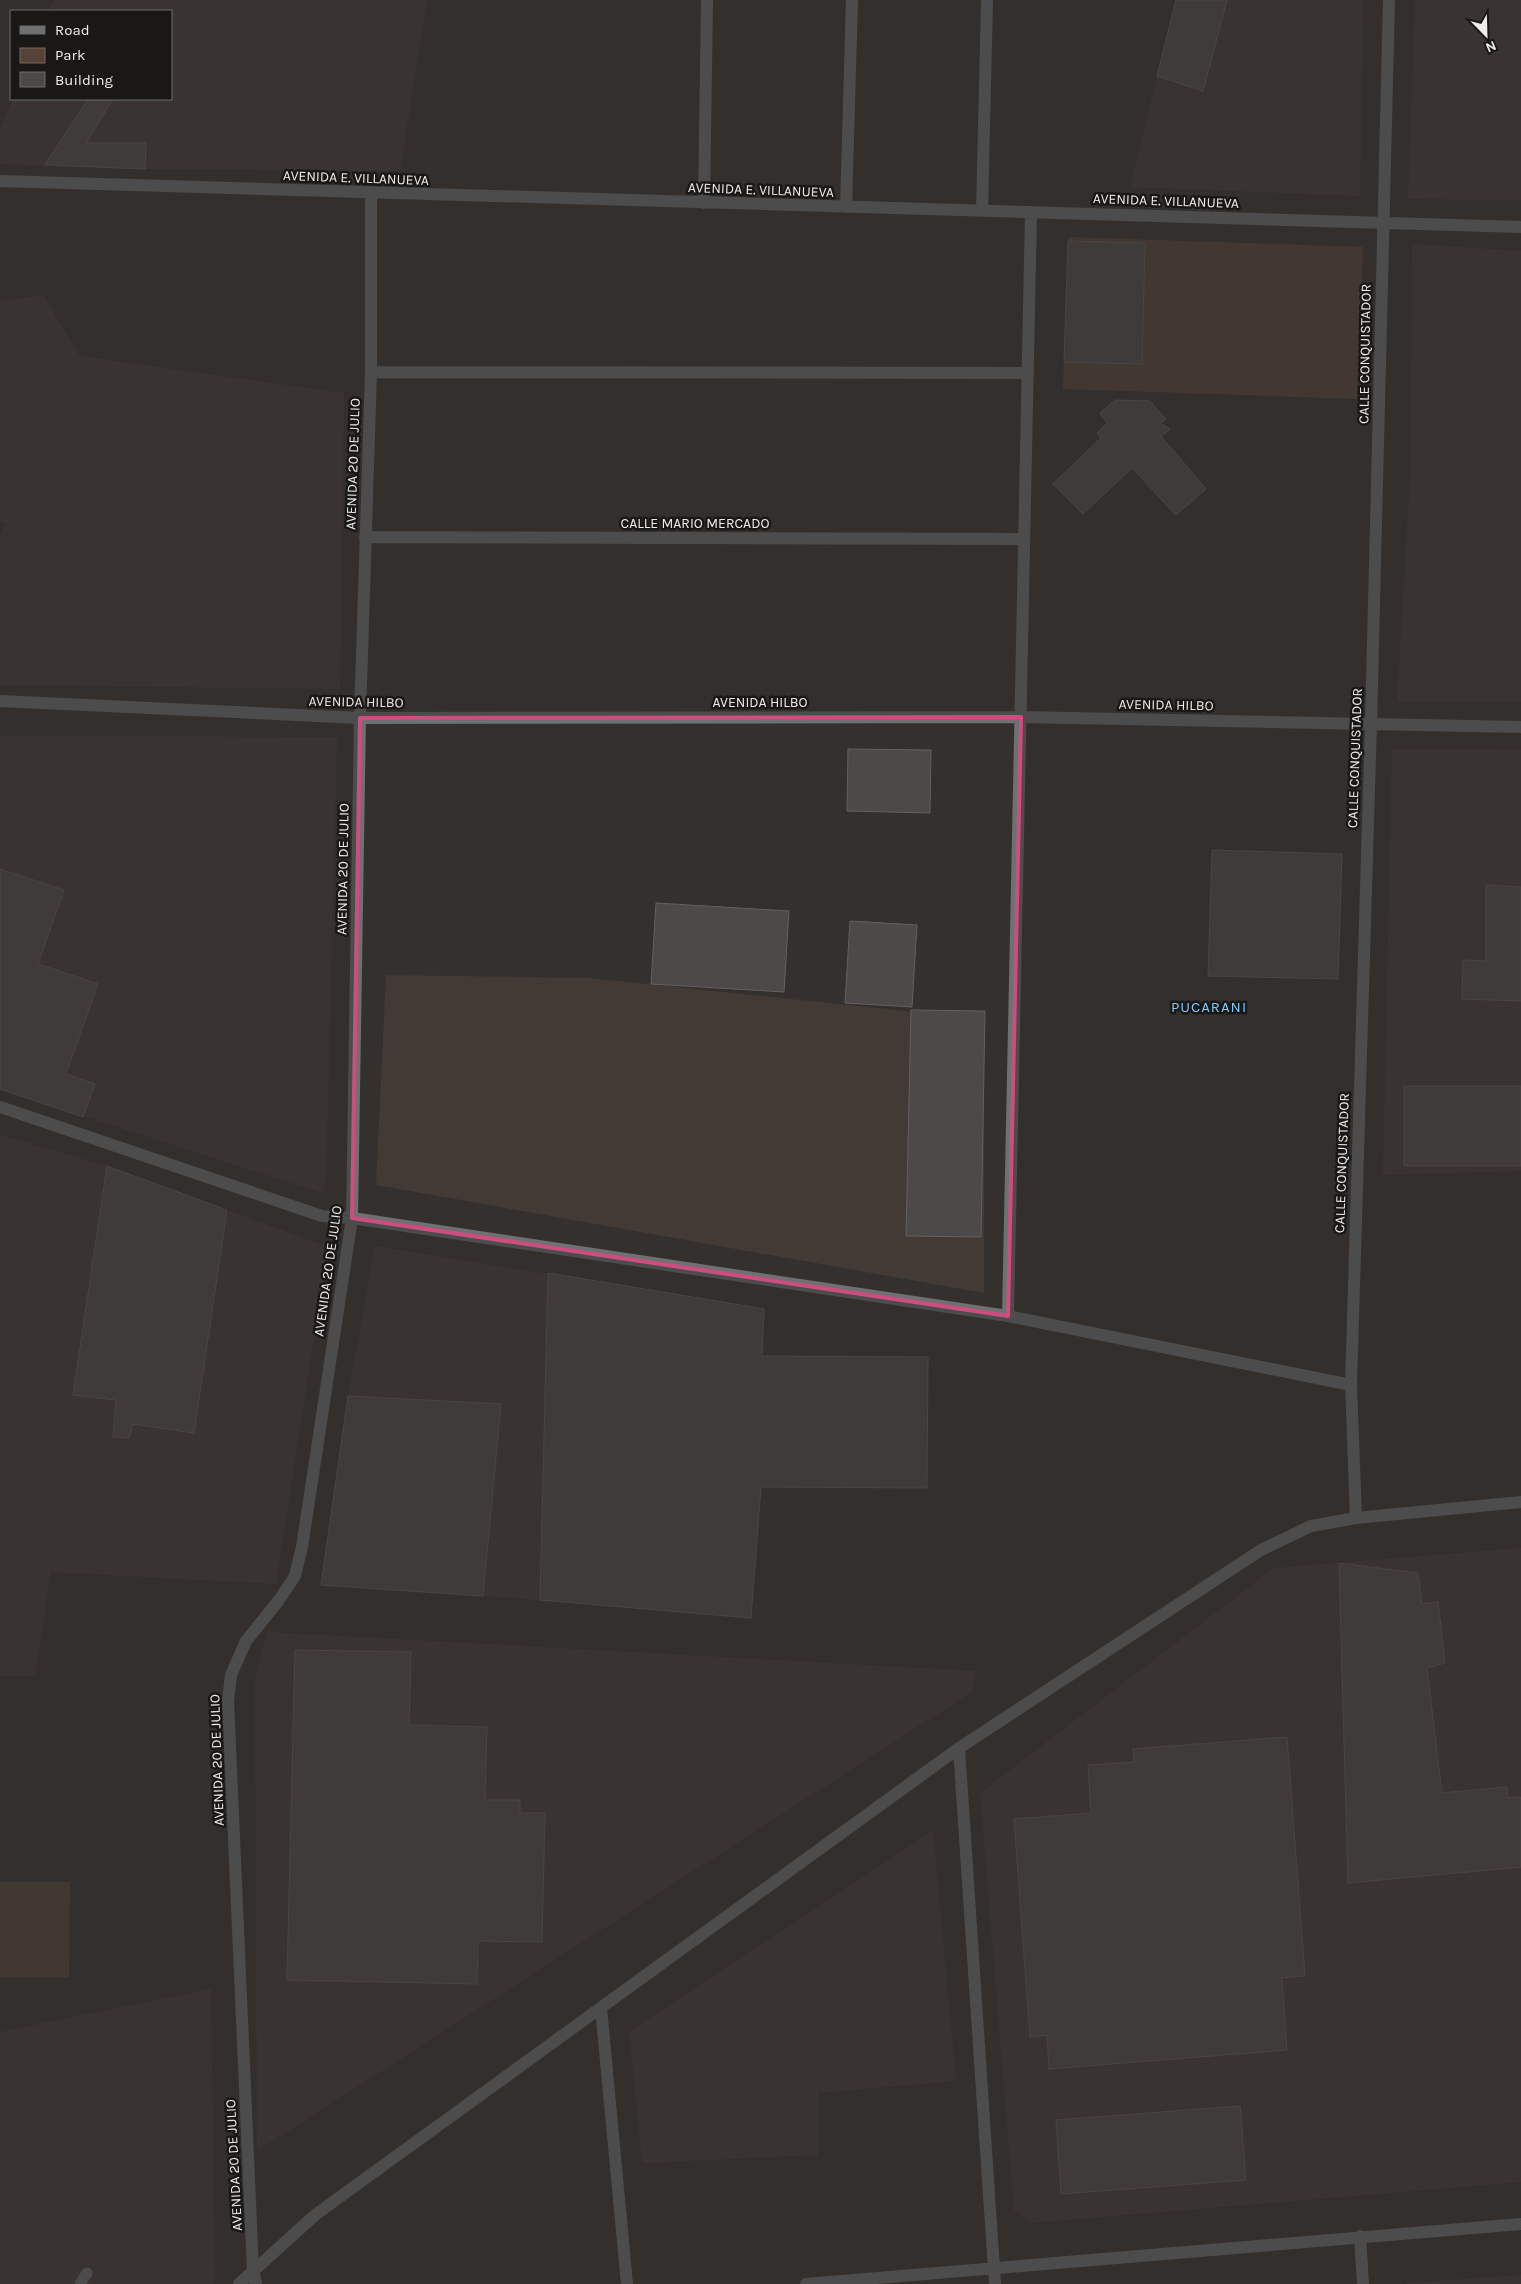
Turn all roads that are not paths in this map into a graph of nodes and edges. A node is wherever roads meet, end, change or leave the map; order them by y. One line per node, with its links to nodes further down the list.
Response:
1 (707, 0): 7 (street)
2 (852, 0): 8 (street)
3 (987, 0): 9 (street)
4 (1389, 0): 11 (street, CALLE CONQUISTADOR)
5 (0, 181): 6 (street, AVENIDA E. VILLANUEVA)
6 (371, 193): 7 (street, AVENIDA E. VILLANUEVA); 13 (street, AVENIDA 20 DE JULIO)
7 (704, 203): 8 (street, AVENIDA E. VILLANUEVA)
8 (846, 207): 9 (street, AVENIDA E. VILLANUEVA)
9 (982, 211): 10 (street, AVENIDA E. VILLANUEVA)
10 (1031, 212): 11 (street, AVENIDA E. VILLANUEVA); 14 (street)
11 (1383, 223): 12 (street, AVENIDA E. VILLANUEVA); 20 (street, CALLE CONQUISTADOR)
12 (1521, 227)
13 (371, 372): 14 (street); 15 (street, AVENIDA 20 DE JULIO)
14 (1028, 373): 16 (street)
15 (366, 536): 16 (street, CALLE MARIO MERCADO); 19 (street, AVENIDA 20 DE JULIO)
16 (1024, 539): 18 (street)
17 (0, 702): 19 (street, AVENIDA HILBO)
18 (1021, 717): 19 (street, AVENIDA HILBO); 20 (street, AVENIDA HILBO); 24 (street)
19 (360, 718): 23 (street, AVENIDA 20 DE JULIO)
20 (1371, 724): 21 (street, AVENIDA HILBO); 25 (street, CALLE CONQUISTADOR)
21 (1521, 726)
22 (0, 1107): 23 (street)
23 (352, 1218): 24 (street); 33 (street, AVENIDA 20 DE JULIO)
24 (1008, 1316): 25 (street)
25 (1351, 1385): 27 (street, CALLE CONQUISTADOR)
26 (1521, 1502): 27 (street)
27 (1356, 1518): 28 (street)
28 (959, 1748): 29 (street); 32 (street)
29 (601, 2008): 33 (street); 38 (street)
30 (1521, 2224): 31 (street)
31 (1360, 2236): 32 (street); 41 (street)
32 (994, 2268): 39 (street); 40 (street)
33 (253, 2270): 36 (street); 37 (street, AVENIDA 20 DE JULIO)
34 (86, 2273): 35 (lane)
35 (80, 2284)
36 (239, 2284)
37 (256, 2284)
38 (627, 2284)
39 (806, 2284)
40 (995, 2284)
41 (1363, 2284)

